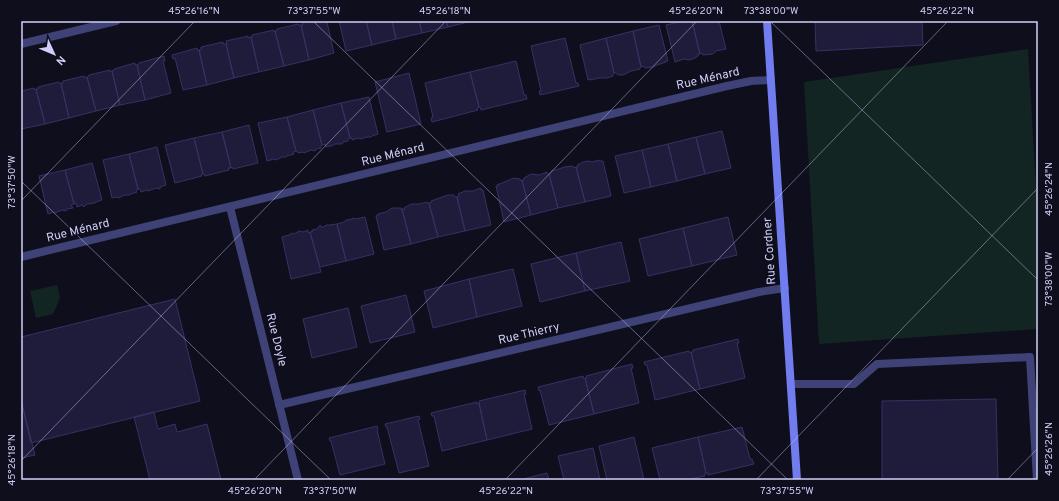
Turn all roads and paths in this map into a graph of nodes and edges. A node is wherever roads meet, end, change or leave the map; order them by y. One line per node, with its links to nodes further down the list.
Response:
1 (116, 21): 3 (street)
2 (767, 21): 4 (street, Rue Cordner)
3 (21, 44)
4 (771, 80): 5 (street, Rue Ménard); 7 (street, Rue Cordner)
5 (230, 206): 6 (street, Rue Ménard); 9 (street, Rue Doyle)
6 (21, 258)
7 (784, 288): 8 (street, Rue Cordner); 9 (street, Rue Thierry)
8 (791, 384): 11 (street, Rue Cordner); 12 (street)
9 (280, 405): 10 (street, Rue Doyle)
10 (298, 480)
11 (797, 480)
12 (1037, 480)

